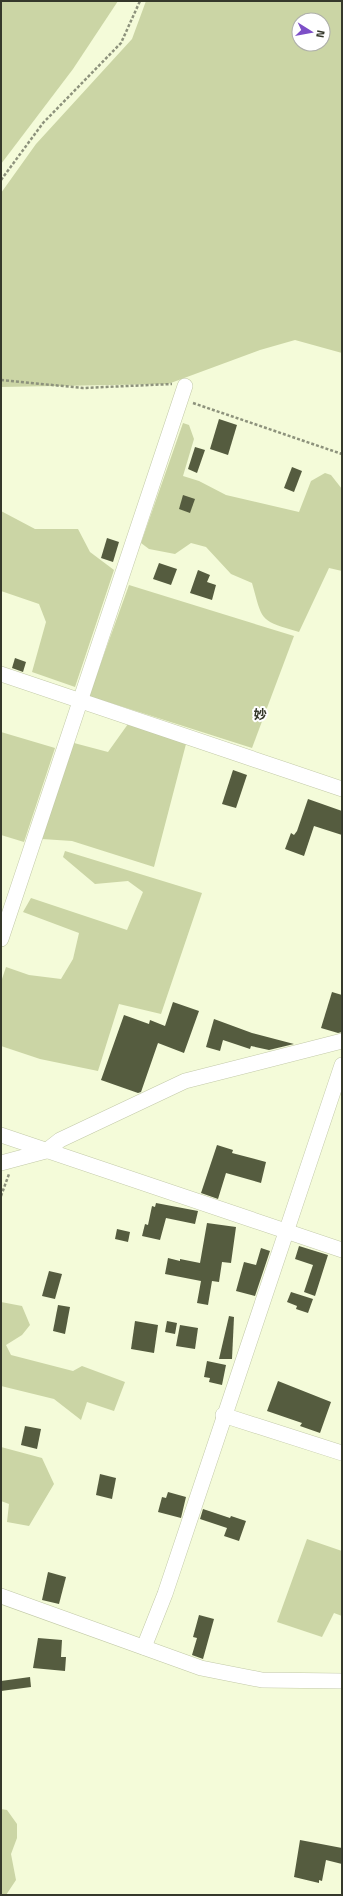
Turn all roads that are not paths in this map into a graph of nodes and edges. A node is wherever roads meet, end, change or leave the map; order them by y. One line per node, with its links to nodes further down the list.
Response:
1 (183, 392): 3 (street)
2 (1, 674): 3 (street)
3 (80, 700): 4 (street); 5 (street)
4 (342, 789)
5 (1, 939)
6 (342, 1041): 9 (street)
7 (342, 1065): 11 (street)
8 (1, 1135): 9 (street)
9 (46, 1151): 10 (street); 11 (street)
10 (8, 1161)
11 (286, 1231): 12 (street); 13 (street)
12 (342, 1250)
13 (223, 1415): 14 (street); 16 (street)
14 (342, 1453)
15 (1, 1596): 16 (street)
16 (144, 1647): 17 (street)
17 (342, 1681)

